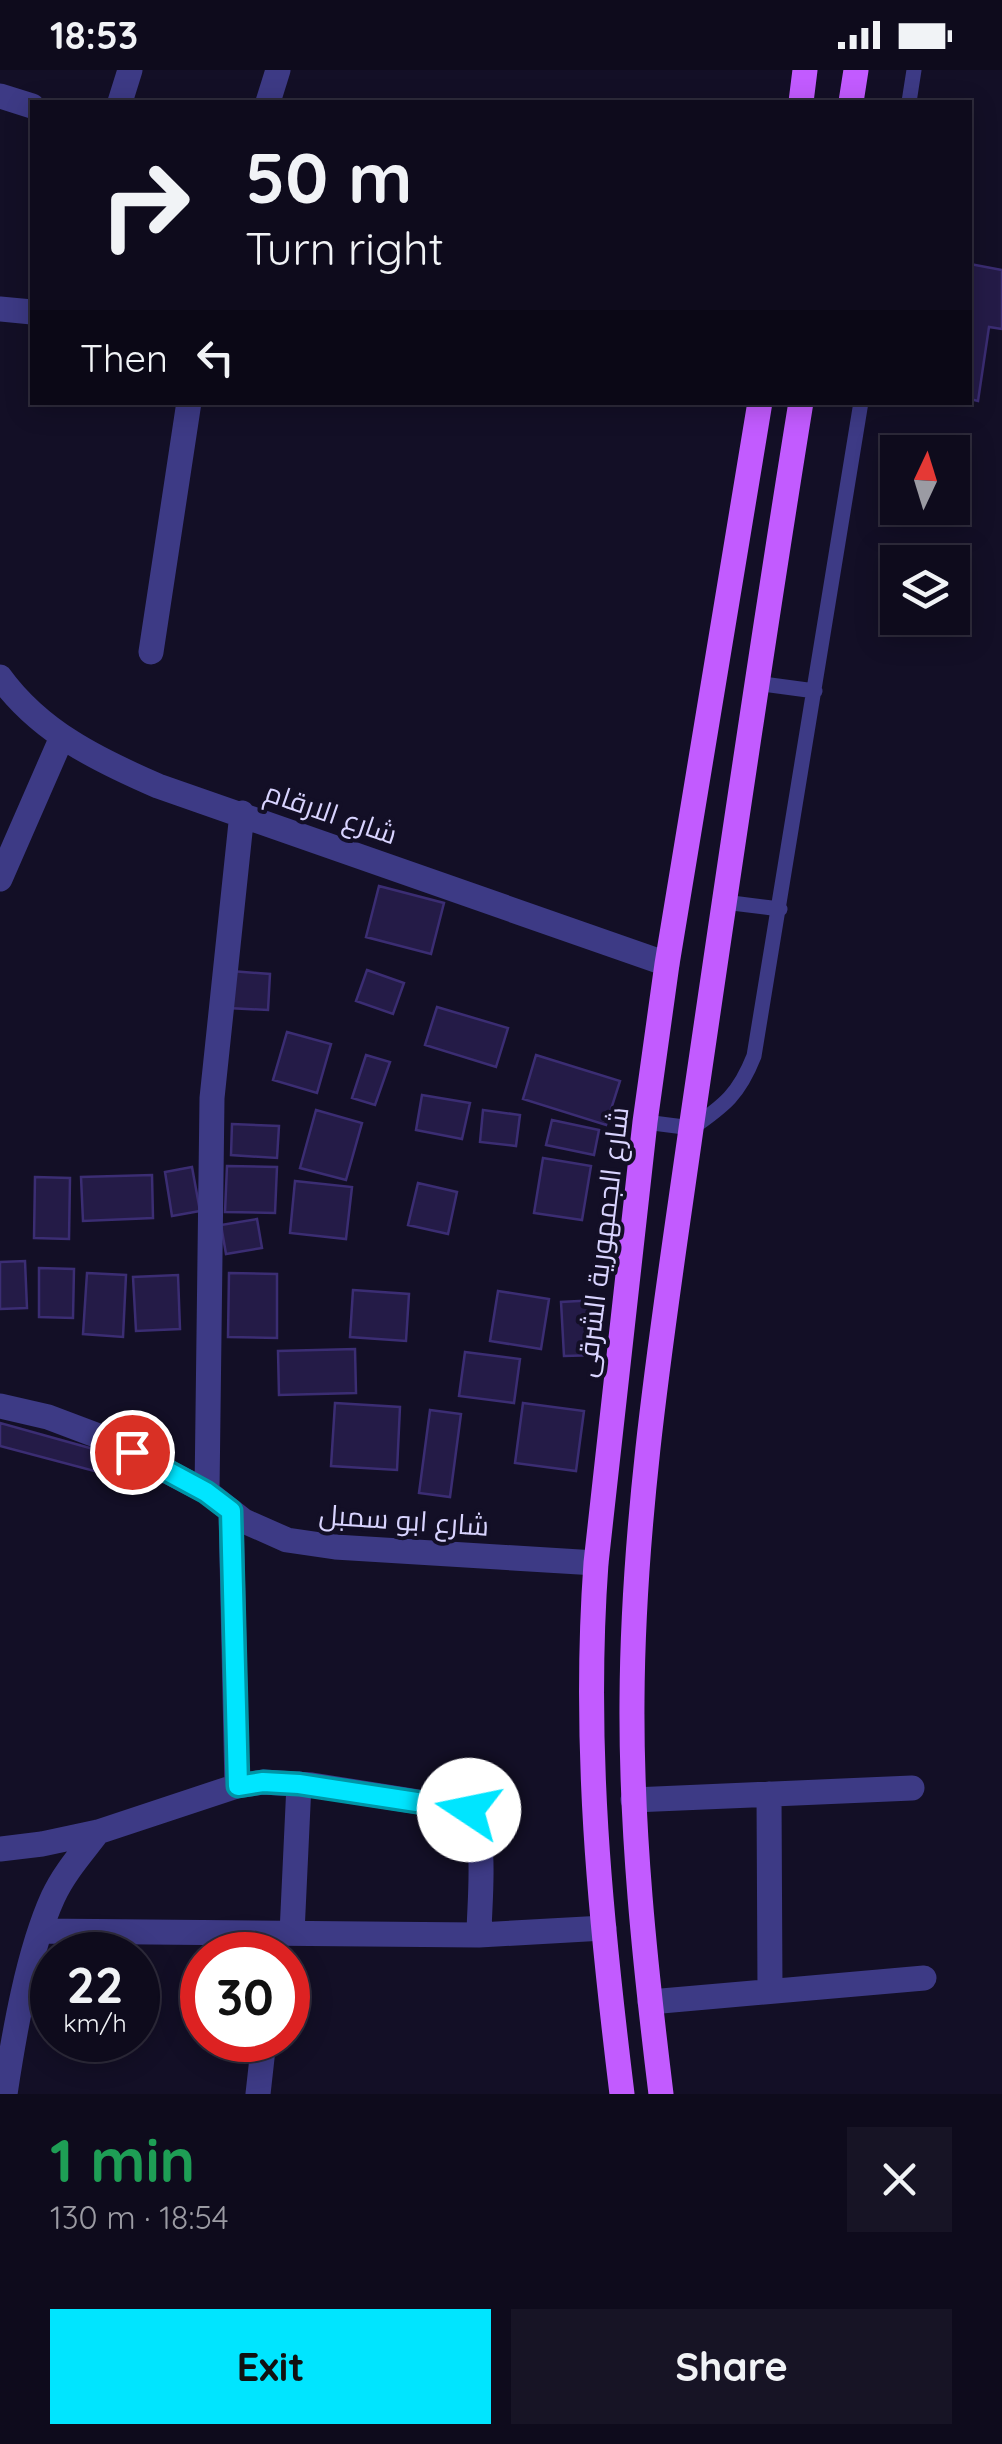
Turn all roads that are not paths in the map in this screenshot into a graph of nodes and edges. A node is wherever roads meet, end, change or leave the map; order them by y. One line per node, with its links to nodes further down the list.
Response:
1 (130, 70): 7 (street)
2 (278, 70): 8 (street)
3 (806, 70): 9 (main road)
4 (856, 70): 10 (main road)
5 (914, 70): 11 (lane)
6 (0, 96): 12 (street)
7 (121, 100)
8 (269, 100)
9 (801, 100)
10 (851, 100)
11 (908, 100)
12 (30, 105)
13 (0, 310): 14 (street)
14 (30, 312)
15 (189, 405): 19 (street)
16 (760, 405): 28 (main road, شارع الجمهورية الشرقى)
17 (801, 405): 21 (main road)
18 (860, 405): 22 (lane)
19 (151, 652)
20 (0, 677): 23 (street, شارع الارقام)
21 (756, 682): 22 (lane); 26 (main road)
22 (814, 691): 27 (lane)
23 (62, 738): 24 (street, شارع الارقام); 25 (street)
24 (242, 814): 28 (street, شارع الارقام); 32 (street)
25 (0, 880)
26 (724, 902): 27 (lane); 30 (main road)
27 (780, 910): 30 (lane)
28 (667, 964): 29 (main road, شارع الجمهورية الشرقى)
29 (645, 1122): 30 (lane); 34 (main road, شارع الجمهورية الشرقى)
30 (692, 1128): 39 (main road)
31 (0, 1406): 32 (street, شارع ابو سمبل)
32 (206, 1492): 33 (street, شارع ابو سمبل)
33 (231, 1511): 34 (street, شارع ابو سمبل); 36 (street)
34 (596, 1562): 42 (main road, شارع الجمهورية الشرقى)
35 (299, 1784): 36 (street); 44 (street); 45 (street)
36 (238, 1786): 40 (street)
37 (912, 1788): 38 (street)
38 (769, 1794): 39 (street); 51 (street)
39 (633, 1800): 48 (main road)
40 (98, 1832): 41 (street); 43 (street)
41 (0, 1849)
42 (604, 1928): 45 (street); 49 (main road, شارع الجمهورية الشرقى)
43 (41, 1931): 46 (street); 54 (street)
44 (281, 1932)
45 (479, 1935): 47 (street)
46 (180, 1936)
47 (310, 1939)
48 (646, 1950): 49 (main road); 52 (main road)
49 (606, 1955): 56 (main road, شارع الجمهورية الشرقى)
50 (924, 1978): 51 (street)
51 (770, 1991): 52 (street)
52 (650, 2002): 57 (main road)
53 (262, 2062): 55 (street)
54 (5, 2094)
55 (258, 2094)
56 (622, 2094)
57 (661, 2094)

